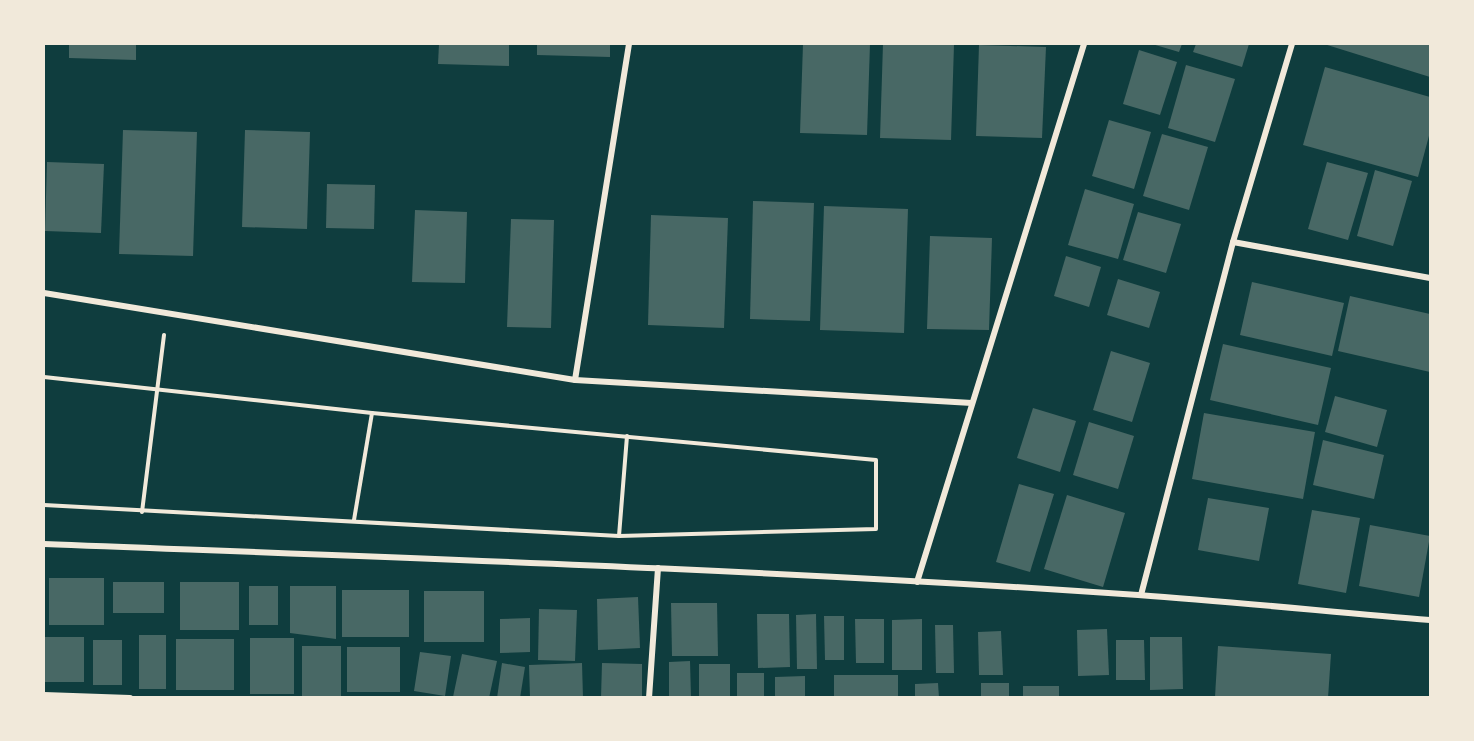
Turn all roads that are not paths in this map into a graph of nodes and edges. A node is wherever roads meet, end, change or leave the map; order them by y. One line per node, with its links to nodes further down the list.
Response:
1 (629, 44): 7 (street)
2 (1084, 44): 8 (street)
3 (1292, 44): 4 (street)
4 (1233, 242): 5 (street); 12 (street)
5 (1431, 278)
6 (44, 293): 7 (street)
7 (575, 380): 8 (street)
8 (972, 403): 11 (street)
9 (44, 544): 10 (street)
10 (658, 568): 11 (street); 17 (street)
11 (917, 582): 12 (street)
12 (1141, 595): 13 (street)
13 (1431, 620)
14 (44, 695): 15 (street)
15 (64, 697): 16 (street)
16 (130, 698)
17 (649, 698)

